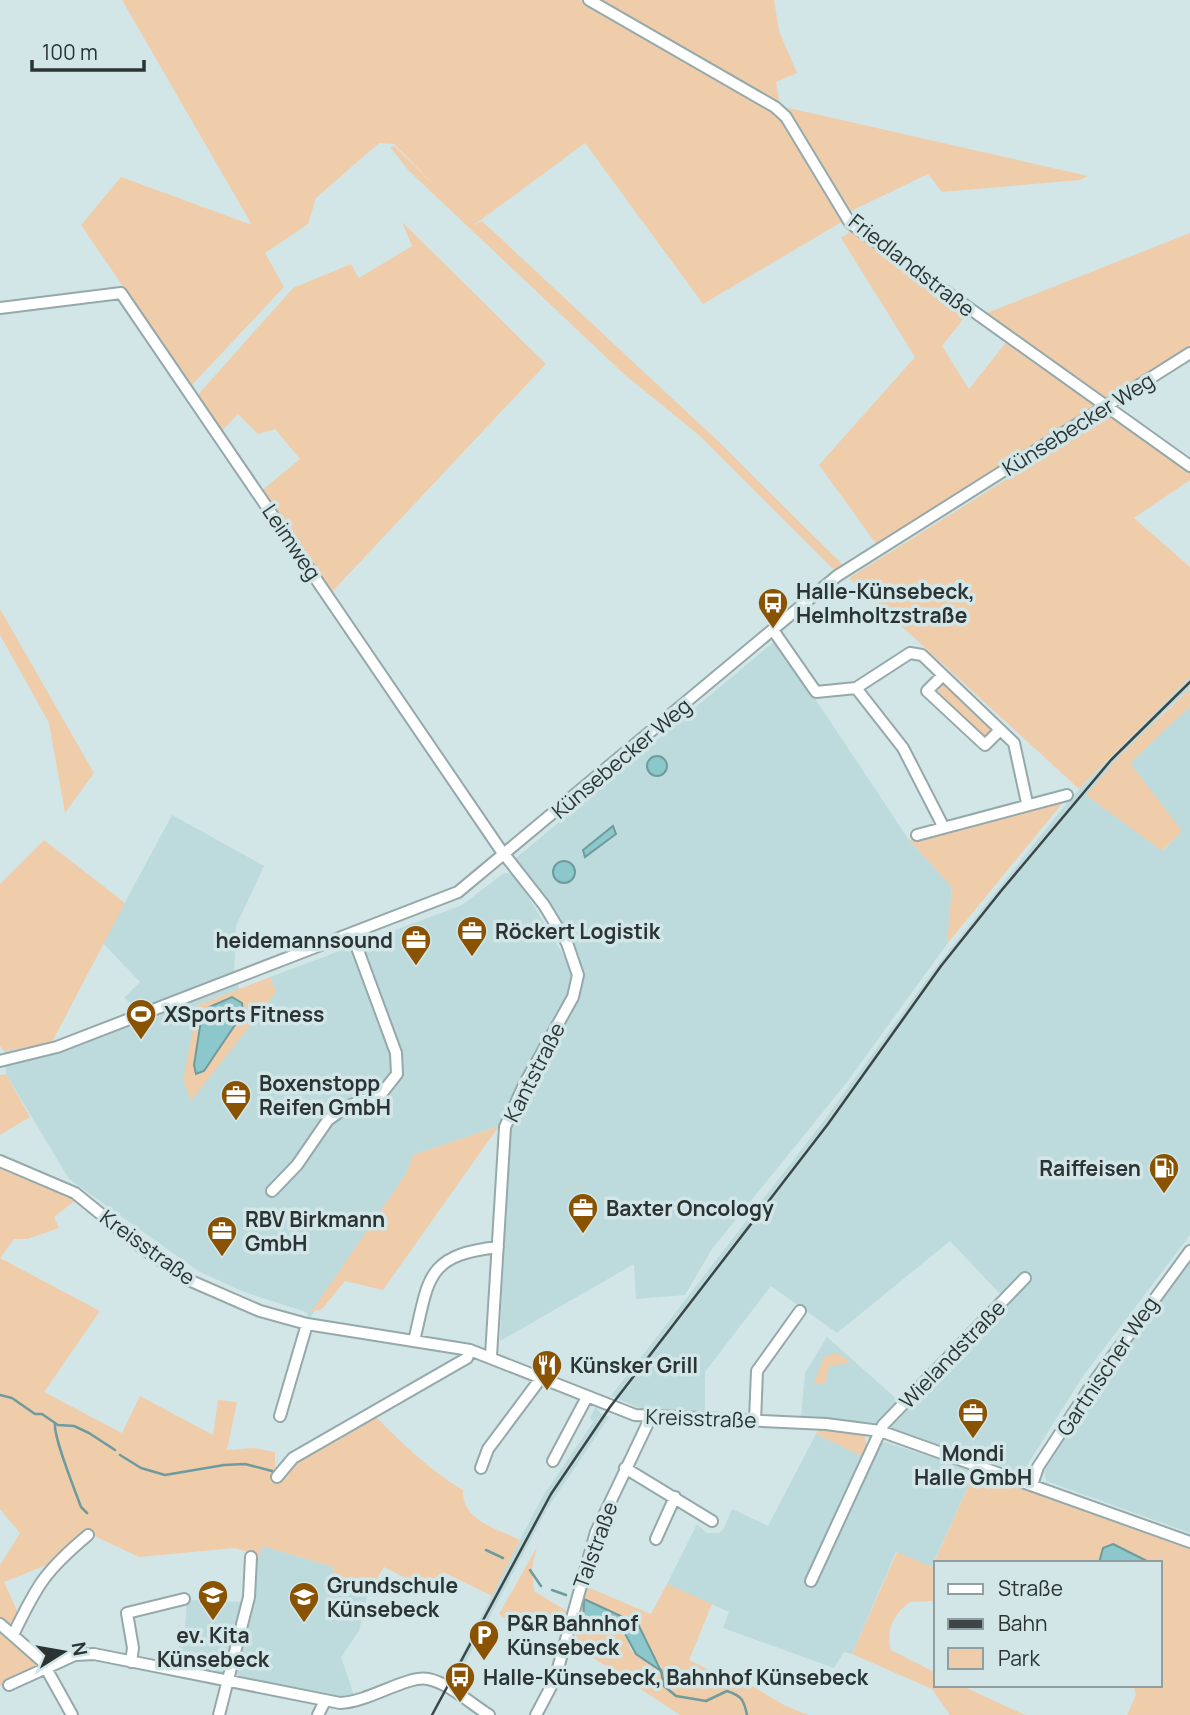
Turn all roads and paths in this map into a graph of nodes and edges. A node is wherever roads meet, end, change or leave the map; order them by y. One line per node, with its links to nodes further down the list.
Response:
1 (589, 0): 4 (street, Friedlandstraße)
2 (0, 307): 14 (street, Leimweg)
3 (1190, 353): 4 (street, Künsebecker Weg)
4 (1105, 407): 5 (street, Friedlandstraße); 6 (street, Künsebecker Weg)
5 (1190, 466)
6 (773, 630): 8 (street); 14 (street, Künsebecker Weg)
7 (943, 675): 8 (street); 9 (street); 9 (street)
8 (856, 688): 12 (street)
9 (1000, 730): 11 (street)
10 (1067, 795): 11 (street)
11 (1027, 803): 12 (street)
12 (943, 826): 13 (street)
13 (917, 835)
14 (505, 854): 15 (street, Künsebecker Weg); 19 (street, Kantstraße)
15 (352, 934): 16 (street, Künsebecker Weg); 18 (street)
16 (0, 1061)
17 (0, 1161): 23 (street, Kreisstraße)
18 (272, 1191)
19 (498, 1247): 24 (street); 26 (street, Kantstraße)
20 (1190, 1251): 37 (street, Gartnischer Weg)
21 (1025, 1278): 32 (street, Wielandstraße)
22 (800, 1311): 31 (street)
23 (307, 1324): 24 (street, Kreisstraße); 29 (street)
24 (414, 1341): 25 (street, Kreisstraße)
25 (470, 1350): 26 (street, Kreisstraße); 36 (street)
26 (491, 1356): 27 (street, Kreisstraße)
27 (541, 1378): 28 (street, Kreisstraße); 34 (street)
28 (587, 1397): 30 (street, Kreisstraße); 33 (street)
29 (280, 1416)
30 (648, 1417): 31 (street, Kreisstraße); 35 (street, Talstraße)
31 (755, 1421): 32 (street, Kreisstraße)
32 (880, 1431): 37 (street, Kreisstraße); 44 (street, Wielandstraße)
33 (553, 1461)
34 (481, 1468)
35 (625, 1468): 38 (street); 57 (street, Talstraße)
36 (276, 1478)
37 (1032, 1485): 42 (street, Kreisstraße)
38 (675, 1497): 39 (street); 41 (street)
39 (712, 1521)
40 (89, 1535): 47 (street)
41 (656, 1539)
42 (1190, 1542)
43 (251, 1557): 50 (street)
44 (811, 1581)
45 (184, 1599): 48 (street)
46 (0, 1624): 47 (street)
47 (13, 1635): 49 (street)
48 (131, 1662): 49 (street); 50 (street)
49 (48, 1670): 51 (street); 53 (street)
50 (228, 1681): 52 (street); 54 (street)
51 (9, 1685)
52 (325, 1701): 55 (street); 56 (street)
53 (72, 1715)
54 (219, 1715)
55 (318, 1715)
56 (489, 1715)
57 (536, 1715)

